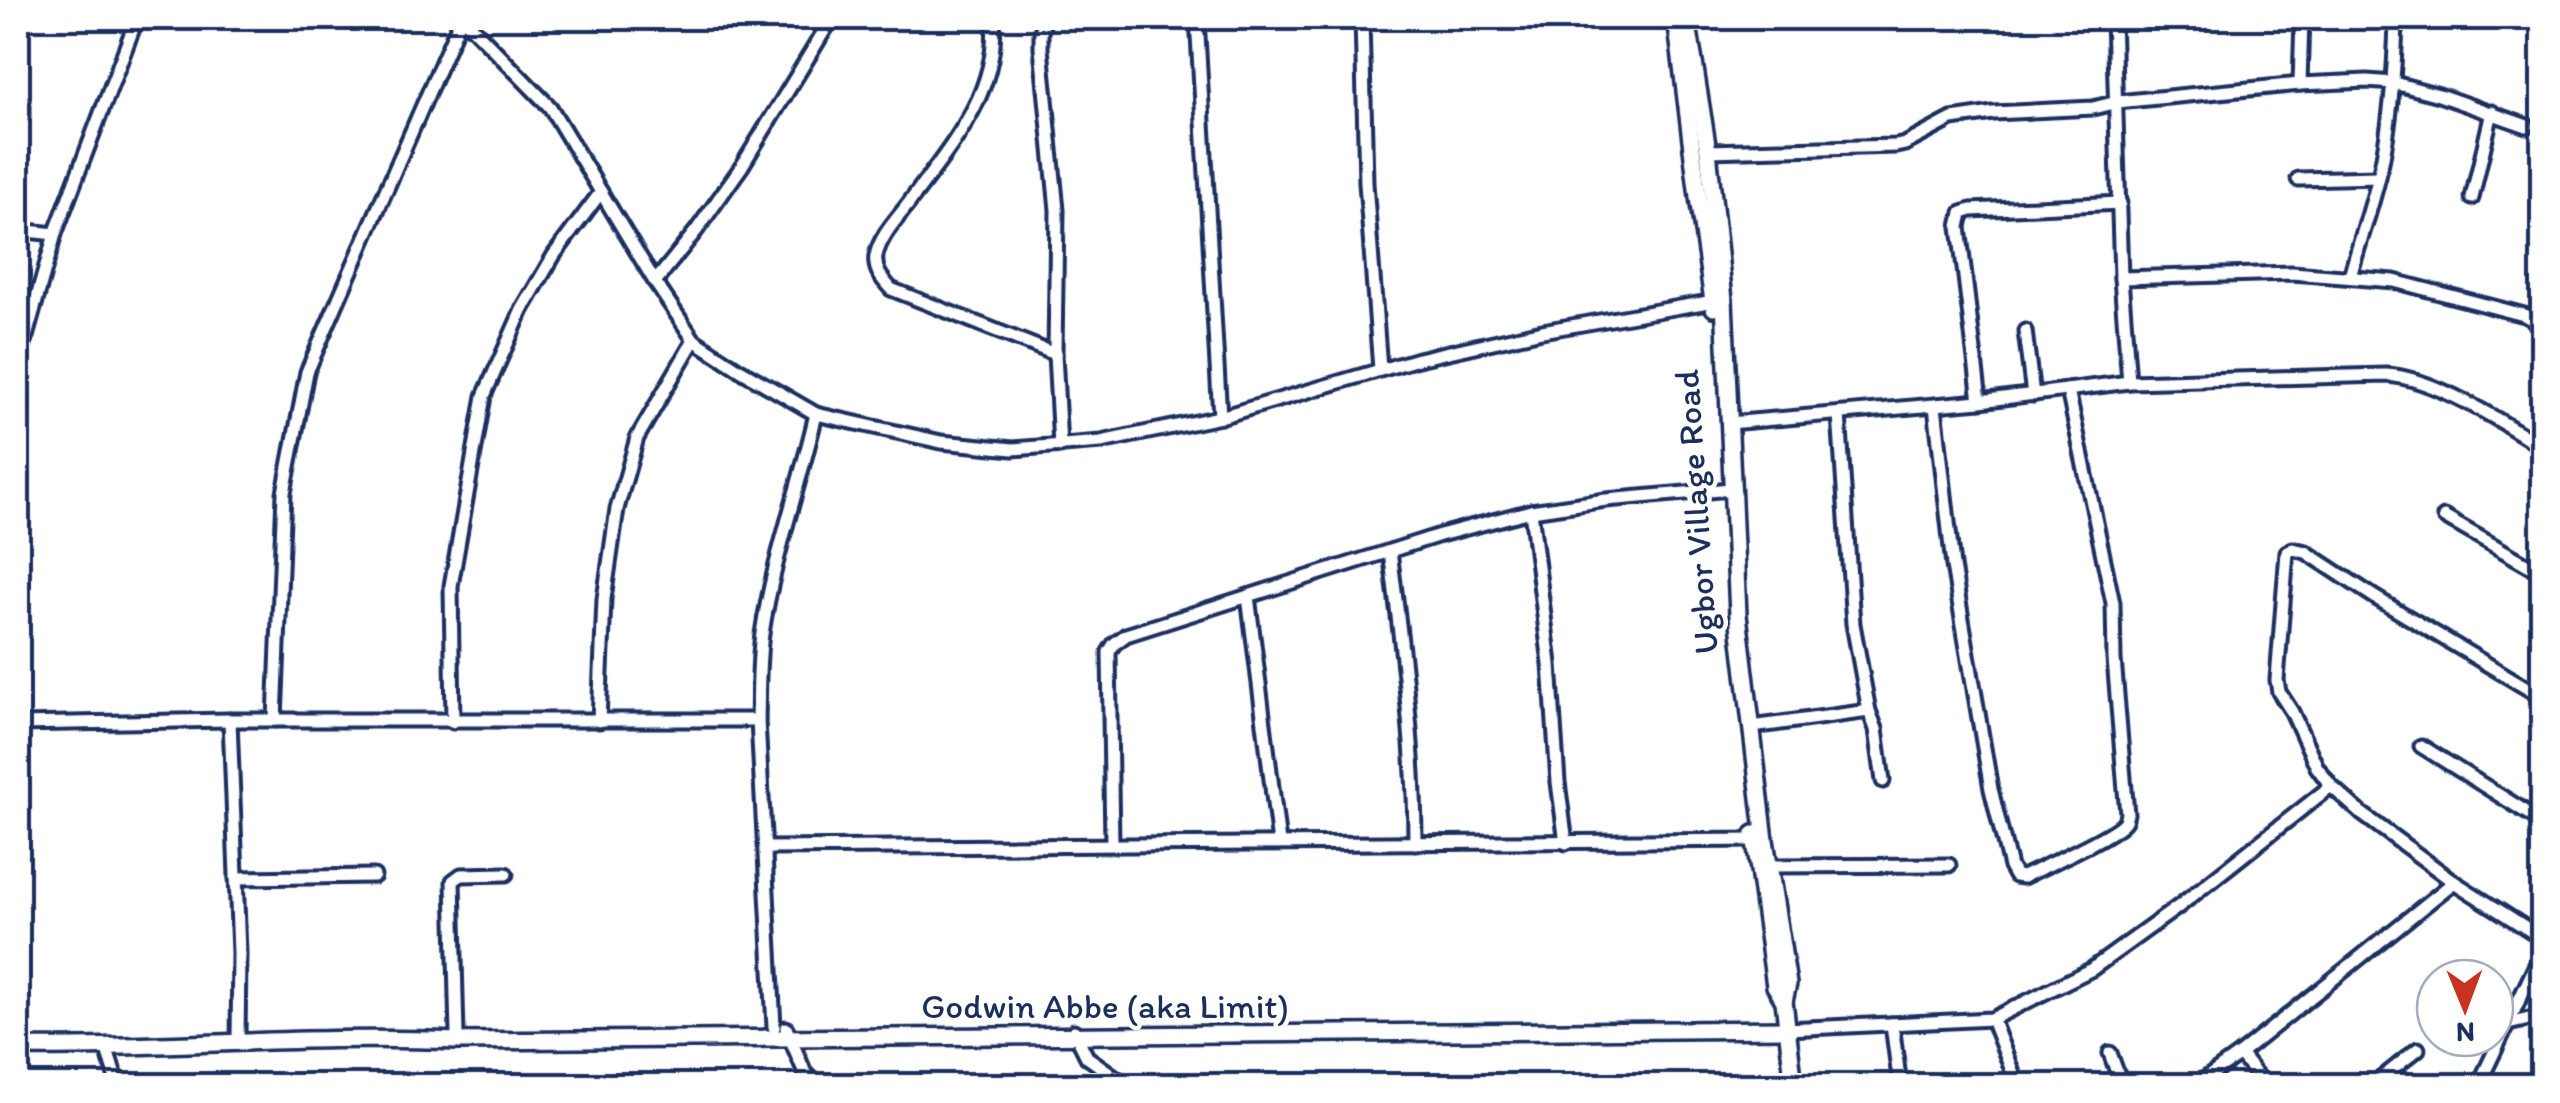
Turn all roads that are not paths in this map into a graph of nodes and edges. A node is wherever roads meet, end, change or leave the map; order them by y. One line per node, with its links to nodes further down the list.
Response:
1 (137, 18): 27 (street)
2 (462, 18): 23 (street); 58 (street)
3 (624, 18): 14 (street)
4 (832, 18): 30 (street)
5 (993, 18): 35 (street)
6 (1045, 18): 35 (street)
7 (1197, 18): 45 (street)
8 (1362, 18): 37 (street)
9 (1676, 18): 31 (street, Ugbor Village Road)
10 (1687, 18): 20 (street, Ugbor Village Road)
11 (2113, 18): 17 (street)
12 (2302, 18): 16 (street)
13 (2396, 18): 15 (street)
14 (609, 21)
15 (2394, 83): 16 (street); 18 (street); 21 (street)
16 (2300, 84): 17 (street)
17 (2117, 102): 20 (street); 25 (street)
18 (2492, 112): 19 (street); 24 (street)
19 (2527, 126)
20 (1708, 150): 31 (street, Ugbor Village Road)
21 (2379, 177): 22 (street); 28 (street)
22 (2298, 179)
23 (601, 192): 30 (street); 61 (street)
24 (2472, 198)
25 (2120, 203): 29 (street); 41 (street)
26 (18, 230): 27 (street)
27 (54, 234): 36 (street)
28 (2350, 277): 29 (street); 32 (street)
29 (2121, 278): 38 (street)
30 (655, 282): 34 (street)
31 (1719, 300): 37 (street); 46 (street, Ugbor Village Road); 49 (street, Ugbor Village Road)
32 (2542, 325)
33 (2025, 331): 40 (street)
34 (694, 340): 43 (street); 59 (street)
35 (1055, 354): 47 (street)
36 (18, 365)
37 (1380, 369): 45 (street)
38 (2128, 382): 39 (street); 48 (street)
39 (2068, 390): 40 (street); 42 (street)
40 (2033, 395): 41 (street)
41 (1980, 402): 42 (street)
42 (1935, 406): 44 (street)
43 (816, 414): 47 (street); 60 (street)
44 (1839, 414): 46 (street); 56 (street)
45 (1220, 417): 47 (street)
46 (1728, 423): 49 (street, Ugbor Village Road)
47 (1060, 446)
48 (2542, 447)
49 (1726, 489): 50 (street); 63 (street, Ugbor Village Road); 68 (street, Ugbor Village Road)
50 (1531, 511): 52 (street); 71 (street)
51 (2444, 517): 53 (street)
52 (1390, 551): 54 (street); 70 (street)
53 (2542, 573)
54 (1248, 596): 69 (street); 72 (street)
55 (2542, 697): 66 (street)
56 (1869, 712): 63 (street); 65 (street)
57 (230, 720): 58 (street); 62 (street); 78 (street)
58 (275, 720): 61 (street)
59 (600, 720): 60 (street); 61 (street)
60 (758, 720): 73 (street)
61 (453, 722)
62 (18, 724)
63 (1752, 727): 68 (street, Ugbor Village Road)
64 (2421, 746): 67 (street)
65 (1884, 780)
66 (2331, 786): 79 (street); 85 (street)
67 (2542, 822)
68 (1760, 840): 71 (street); 75 (street, Ugbor Village Road); 82 (street, Ugbor Village Road)
69 (1279, 842): 70 (street); 72 (street)
70 (1416, 842): 71 (street)
71 (1566, 843)
72 (1112, 844): 73 (street)
73 (766, 848): 89 (street)
74 (1949, 865): 75 (street)
75 (1770, 866): 82 (street, Ugbor Village Road)
76 (506, 874): 91 (street)
77 (374, 876): 78 (street)
78 (236, 878): 93 (street)
79 (2454, 882): 80 (street); 98 (street)
80 (2542, 938)
81 (2542, 952): 83 (street)
82 (1784, 1001): 87 (street, Ugbor Village Road)
83 (2515, 1009)
84 (2542, 1016): 86 (street)
85 (1992, 1019): 88 (street); 106 (street)
86 (2515, 1022)
87 (1787, 1024): 88 (street); 90 (street, Godwin Abbe (aka Limit)); 104 (street, Ugbor Village Road)
88 (1892, 1024): 105 (street)
89 (784, 1031): 90 (street, Godwin Abbe (aka Limit)); 91 (street, Godwin Abbe (aka Limit)); 92 (street, Godwin Abbe (aka Limit)); 100 (street)
90 (1075, 1034): 103 (street)
91 (457, 1035): 92 (street, Godwin Abbe (aka Limit))
92 (423, 1040): 93 (street, Godwin Abbe (aka Limit))
93 (238, 1041): 95 (street, Godwin Abbe (aka Limit))
94 (18, 1047): 95 (street, Godwin Abbe (aka Limit))
95 (107, 1048): 101 (street)
96 (2415, 1051): 110 (street)
97 (2110, 1053): 107 (street)
98 (2240, 1054): 108 (street); 109 (street)
99 (2492, 1058): 111 (street)
100 (805, 1079): 102 (street)
101 (118, 1086)
102 (822, 1086)
103 (1128, 1086)
104 (1794, 1086)
105 (1900, 1086)
106 (2018, 1086)
107 (2122, 1086)
108 (2195, 1086)
109 (2266, 1086)
110 (2372, 1086)
111 (2478, 1086)

